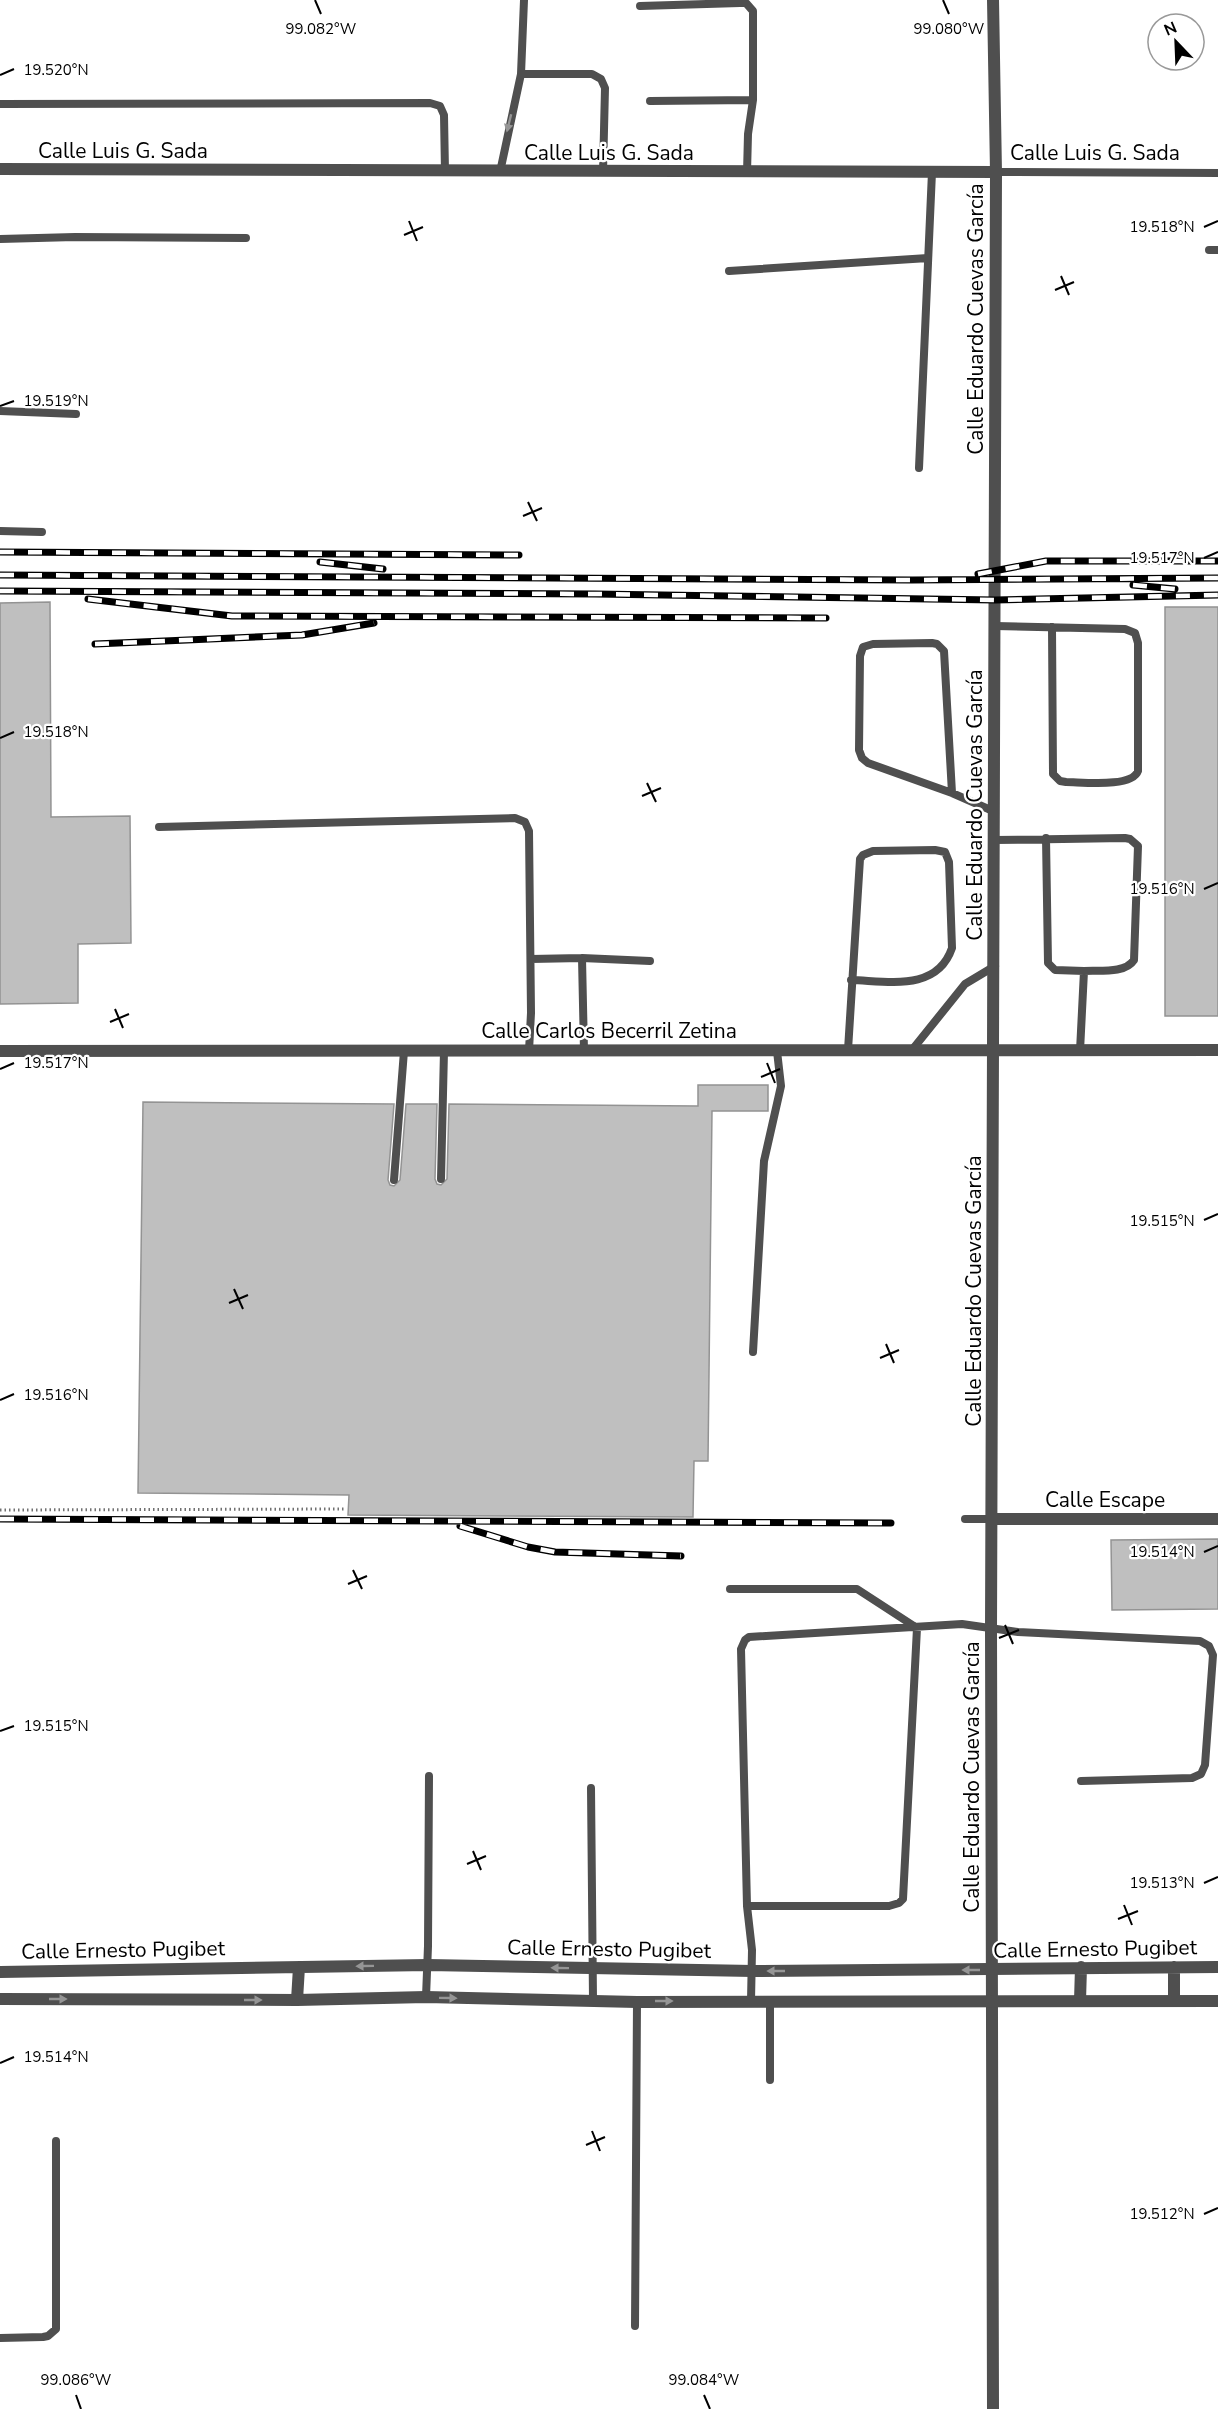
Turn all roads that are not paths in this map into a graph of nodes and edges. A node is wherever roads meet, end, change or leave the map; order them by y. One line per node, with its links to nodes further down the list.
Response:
1 (524, 0): 4 (lane)
2 (993, 0): 13 (street, Calle Eduardo Cuevas García)
3 (640, 6): 5 (lane)
4 (521, 74): 10 (lane, one-way to 10); 11 (lane)
5 (753, 100): 6 (lane); 14 (lane)
6 (650, 101)
7 (0, 104): 9 (lane)
8 (0, 170): 9 (street, Calle Luis G. Sada)
9 (445, 172): 10 (street, Calle Luis G. Sada)
10 (500, 172): 11 (street, Calle Luis G. Sada)
11 (603, 172): 14 (street, Calle Luis G. Sada)
12 (932, 172): 13 (street, Calle Luis G. Sada); 14 (street, Calle Luis G. Sada); 18 (lane)
13 (996, 172): 15 (lane, Calle Luis G. Sada); 25 (street, Calle Eduardo Cuevas García)
14 (747, 173)
15 (1218, 173)
16 (246, 238): 17 (lane)
17 (0, 239)
18 (928, 258): 19 (lane); 22 (lane)
19 (729, 271)
20 (0, 411): 21 (lane)
21 (76, 414)
22 (919, 468)
23 (0, 531): 24 (lane)
24 (42, 532)
25 (995, 626): 26 (lane); 28 (street, Calle Eduardo Cuevas García)
26 (1052, 627): 26 (lane)
27 (952, 792): 27 (lane); 28 (lane)
28 (993, 810): 31 (street, Calle Eduardo Cuevas García)
29 (159, 827): 33 (lane)
30 (1046, 838): 31 (lane); 36 (lane); 36 (lane)
31 (994, 840): 35 (street, Calle Eduardo Cuevas García)
32 (582, 958): 33 (lane); 34 (lane); 46 (lane)
33 (531, 959): 45 (lane)
34 (650, 961)
35 (995, 966): 39 (lane); 40 (street, Calle Eduardo Cuevas García)
36 (1084, 971): 48 (lane)
37 (851, 980): 37 (lane); 38 (lane)
38 (848, 1050): 39 (street, Calle Carlos Becerril Zetina); 47 (street, Calle Carlos Becerril Zetina)
39 (912, 1050): 40 (street, Calle Carlos Becerril Zetina)
40 (994, 1050): 48 (street, Calle Carlos Becerril Zetina); 54 (street, Calle Eduardo Cuevas García)
41 (1218, 1050): 48 (street, Calle Carlos Becerril Zetina)
42 (0, 1051): 43 (street, Calle Carlos Becerril Zetina)
43 (404, 1051): 44 (street, Calle Carlos Becerril Zetina); 50 (lane)
44 (444, 1051): 45 (street, Calle Carlos Becerril Zetina); 49 (lane)
45 (529, 1051): 46 (street, Calle Carlos Becerril Zetina)
46 (584, 1051): 47 (street, Calle Carlos Becerril Zetina)
47 (777, 1051): 51 (lane)
48 (1080, 1051)
49 (441, 1179)
50 (394, 1180)
51 (753, 1352)
52 (965, 1519): 54 (lane)
53 (1218, 1519): 54 (street, Calle Escape)
54 (993, 1520): 57 (street, Calle Eduardo Cuevas García)
55 (730, 1589): 56 (lane)
56 (917, 1628): 57 (lane); 61 (lane); 61 (lane)
57 (991, 1629): 59 (lane); 68 (street, Calle Eduardo Cuevas García)
58 (429, 1776): 62 (lane)
59 (1081, 1781)
60 (591, 1788): 67 (lane)
61 (747, 1906): 69 (lane)
62 (428, 1965): 63 (street, Calle Ernesto Pugibet, one-way to 63); 67 (street, Calle Ernesto Pugibet, one-way to 62); 71 (lane)
63 (299, 1966): 70 (street, Calle Ernesto Pugibet); 73 (street)
64 (1081, 1967): 65 (street, Calle Ernesto Pugibet); 68 (street, Calle Ernesto Pugibet); 79 (street)
65 (1174, 1967): 66 (street, Calle Ernesto Pugibet); 80 (street)
66 (1218, 1967)
67 (592, 1968): 69 (street, Calle Ernesto Pugibet); 74 (lane)
68 (992, 1970): 69 (street, Calle Ernesto Pugibet, one-way to 69); 78 (street, Calle Eduardo Cuevas García)
69 (753, 1971): 76 (lane)
70 (0, 1972)
71 (426, 1997): 73 (street); 74 (street, one-way to 74)
72 (0, 1999): 73 (street, one-way to 73)
73 (297, 2000)
74 (593, 2000): 75 (street)
75 (636, 2001): 76 (street, one-way to 76); 84 (lane)
76 (751, 2001): 77 (street)
77 (770, 2001): 78 (street); 82 (lane)
78 (992, 2001): 79 (street); 86 (street, Calle Eduardo Cuevas García)
79 (1080, 2001): 80 (street)
80 (1174, 2001): 81 (street)
81 (1218, 2001)
82 (770, 2080)
83 (56, 2141): 85 (lane)
84 (635, 2326)
85 (0, 2338)
86 (993, 2409)

